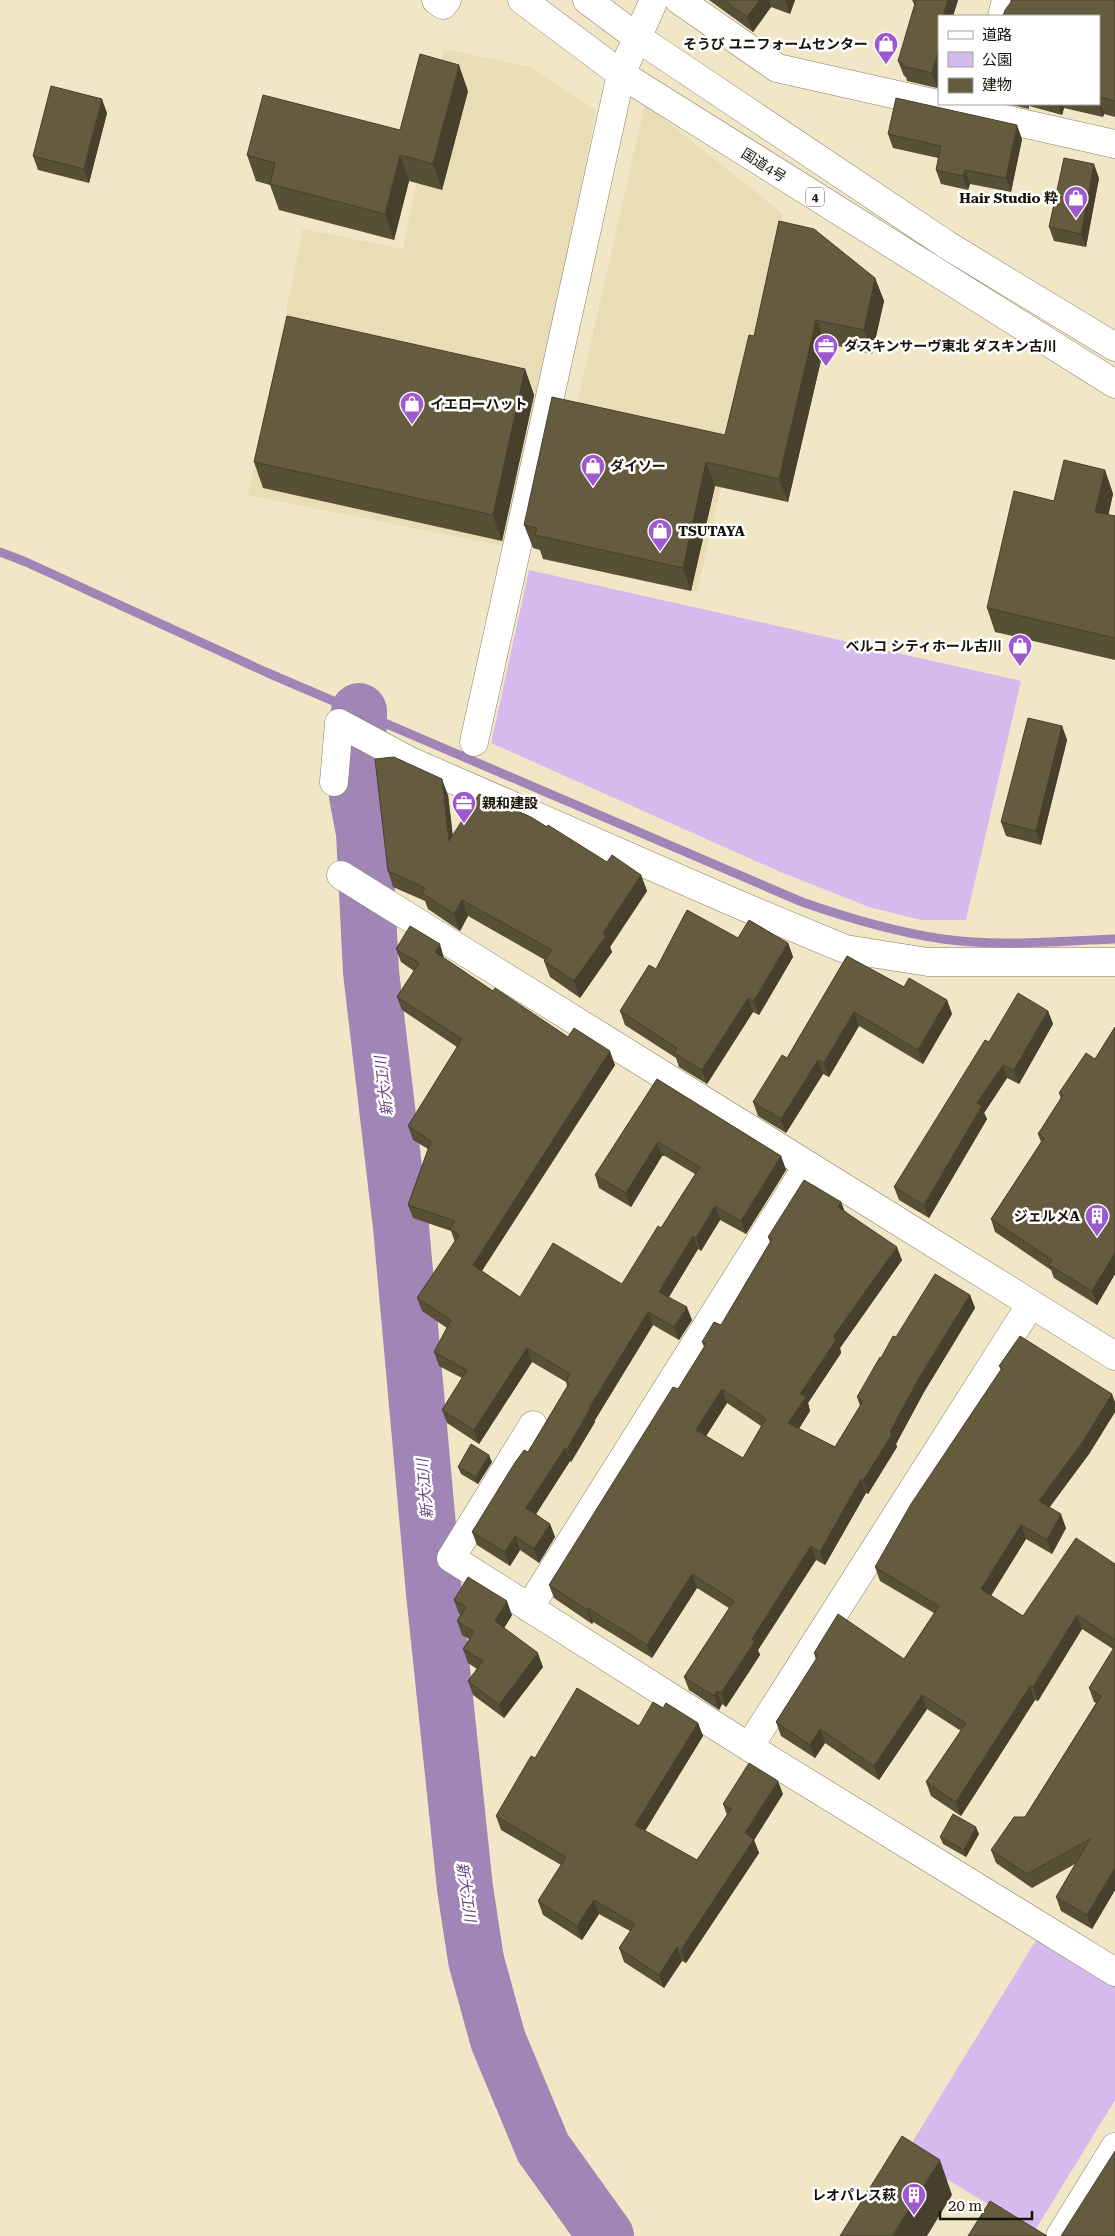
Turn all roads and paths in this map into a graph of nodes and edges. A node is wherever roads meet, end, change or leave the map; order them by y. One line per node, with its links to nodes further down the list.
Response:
1 (436, 0): 2 (main road)
2 (447, 0)
3 (522, 0): 10 (main road, 国道4号 / 4)
4 (587, 0): 9 (main road)
5 (654, 0): 9 (main road)
6 (680, 0): 11 (main road)
7 (1006, 0): 8 (main road)
8 (1002, 15)
9 (638, 38): 10 (main road); 15 (main road)
10 (621, 74): 16 (main road, 国道4号 / 4); 17 (main road)
11 (938, 100)
12 (965, 105): 13 (main road)
13 (980, 108): 14 (main road)
14 (1115, 144)
15 (1115, 347)
16 (1115, 384)
17 (474, 742)
18 (334, 782): 20 (main road)
19 (342, 875): 21 (main road)
20 (1115, 962)
21 (808, 1165): 22 (main road); 25 (main road)
22 (1031, 1304): 23 (main road); 26 (main road)
23 (1115, 1356)
24 (533, 1425): 25 (main road)
25 (529, 1608): 26 (main road)
26 (749, 1747): 27 (main road)
27 (1115, 1972)
28 (1115, 2147): 29 (main road)
29 (1060, 2236)

